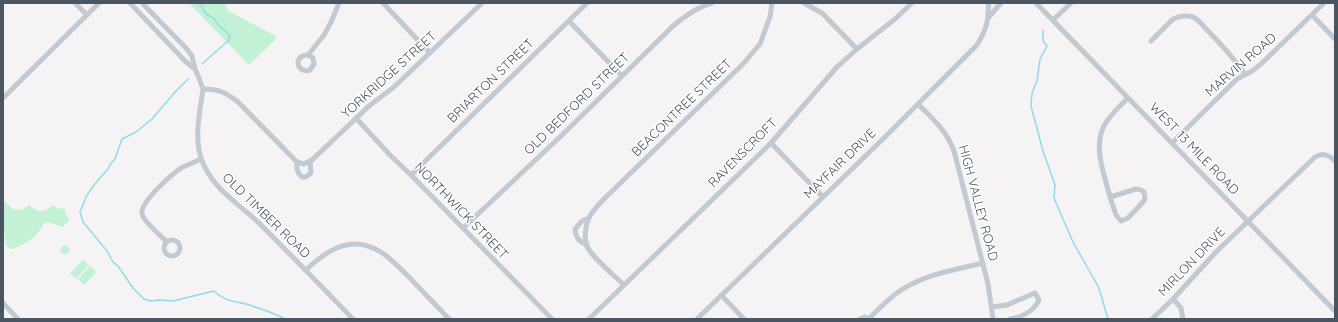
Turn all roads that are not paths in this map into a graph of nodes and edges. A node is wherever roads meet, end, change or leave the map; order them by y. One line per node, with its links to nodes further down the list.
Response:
1 (75, 3): 18 (street)
2 (99, 3): 18 (street)
3 (130, 3): 24 (street)
4 (142, 3): 23 (street)
5 (339, 3): 29 (street)
6 (383, 3): 28 (street)
7 (482, 3): 28 (street, YORKRIDGE STREET)
8 (587, 3): 22 (street, BRIARTON STREET)
9 (712, 3): 32 (street, OLD BEDFORD STREET)
10 (772, 3): 47 (street, BEACONTREE STREET)
11 (804, 3): 27 (street)
12 (912, 3): 27 (street, RAVENSCROFT)
13 (989, 3): 20 (street, MAYFAIR DRIVE)
14 (1001, 3): 20 (street, MAYFAIR DRIVE)
15 (1036, 3): 21 (street, WEST 13 MILE ROAD)
16 (1071, 3): 21 (street)
17 (1324, 3): 19 (street, MARVIN ROAD)
18 (87, 15): 34 (street)
19 (1312, 15): 25 (street); 31 (street, MARVIN ROAD)
20 (988, 18): 36 (street, MAYFAIR DRIVE)
21 (1053, 20): 35 (street, WEST 13 MILE ROAD)
22 (569, 21): 32 (street); 44 (street, BRIARTON STREET)
23 (167, 29): 24 (street); 30 (street)
24 (160, 35): 30 (street)
25 (1335, 39)
26 (1151, 41): 31 (street)
27 (857, 48): 38 (street, RAVENSCROFT)
28 (430, 53): 37 (street, YORKRIDGE STREET)
29 (308, 55)
30 (195, 68): 33 (street)
31 (1246, 74): 39 (street, MARVIN ROAD)
32 (622, 76): 49 (street, OLD BEDFORD STREET)
33 (203, 89): 40 (street, OLD TIMBER ROAD); 42 (street, YORKRIDGE STREET)
34 (3, 98)
35 (1128, 98): 39 (street, WEST 13 MILE ROAD); 46 (street)
36 (918, 104): 45 (street, MAYFAIR DRIVE); 52 (street, HIGH VALLEY ROAD)
37 (356, 118): 43 (street, YORKRIDGE STREET); 44 (street, NORTHWICK STREET)
38 (771, 143): 45 (street); 54 (street, RAVENSCROFT)
39 (1172, 143): 48 (street, WEST 13 MILE ROAD)
40 (201, 160): 50 (street); 53 (street, OLD TIMBER ROAD)
41 (1335, 161): 48 (street, MIRLON DRIVE)
42 (297, 162): 43 (street); 43 (street, YORKRIDGE STREET)
43 (310, 162)
44 (411, 175): 49 (street, NORTHWICK STREET)
45 (823, 197): 55 (street, MAYFAIR DRIVE)
46 (1110, 197): 46 (street)
47 (589, 218): 51 (street, BEACONTREE STREET); 51 (street, BEACONTREE STREET)
48 (1248, 220): 56 (street, MIRLON DRIVE); 59 (street, WEST 13 MILE ROAD)
49 (463, 228): 63 (street, NORTHWICK STREET)
50 (167, 242)
51 (586, 244): 54 (street, BEACONTREE STREET)
52 (982, 263): 58 (street, HIGH VALLEY ROAD); 68 (street)
53 (306, 270): 61 (street, OLD TIMBER ROAD); 62 (street)
54 (624, 285): 64 (street, RAVENSCROFT)
55 (721, 295): 65 (street, MAYFAIR DRIVE); 66 (street)
56 (1173, 299): 71 (street, MIRLON DRIVE); 72 (street)
57 (3, 303): 60 (street)
58 (992, 307): 69 (street, HIGH VALLEY ROAD); 70 (street)
59 (1335, 311)
60 (18, 319)
61 (353, 319)
62 (449, 319)
63 (552, 319)
64 (589, 319)
65 (697, 319)
66 (744, 319)
67 (860, 319): 68 (street)
68 (869, 319)
69 (993, 319)
70 (1010, 319)
71 (1152, 319)
72 (1184, 319)

